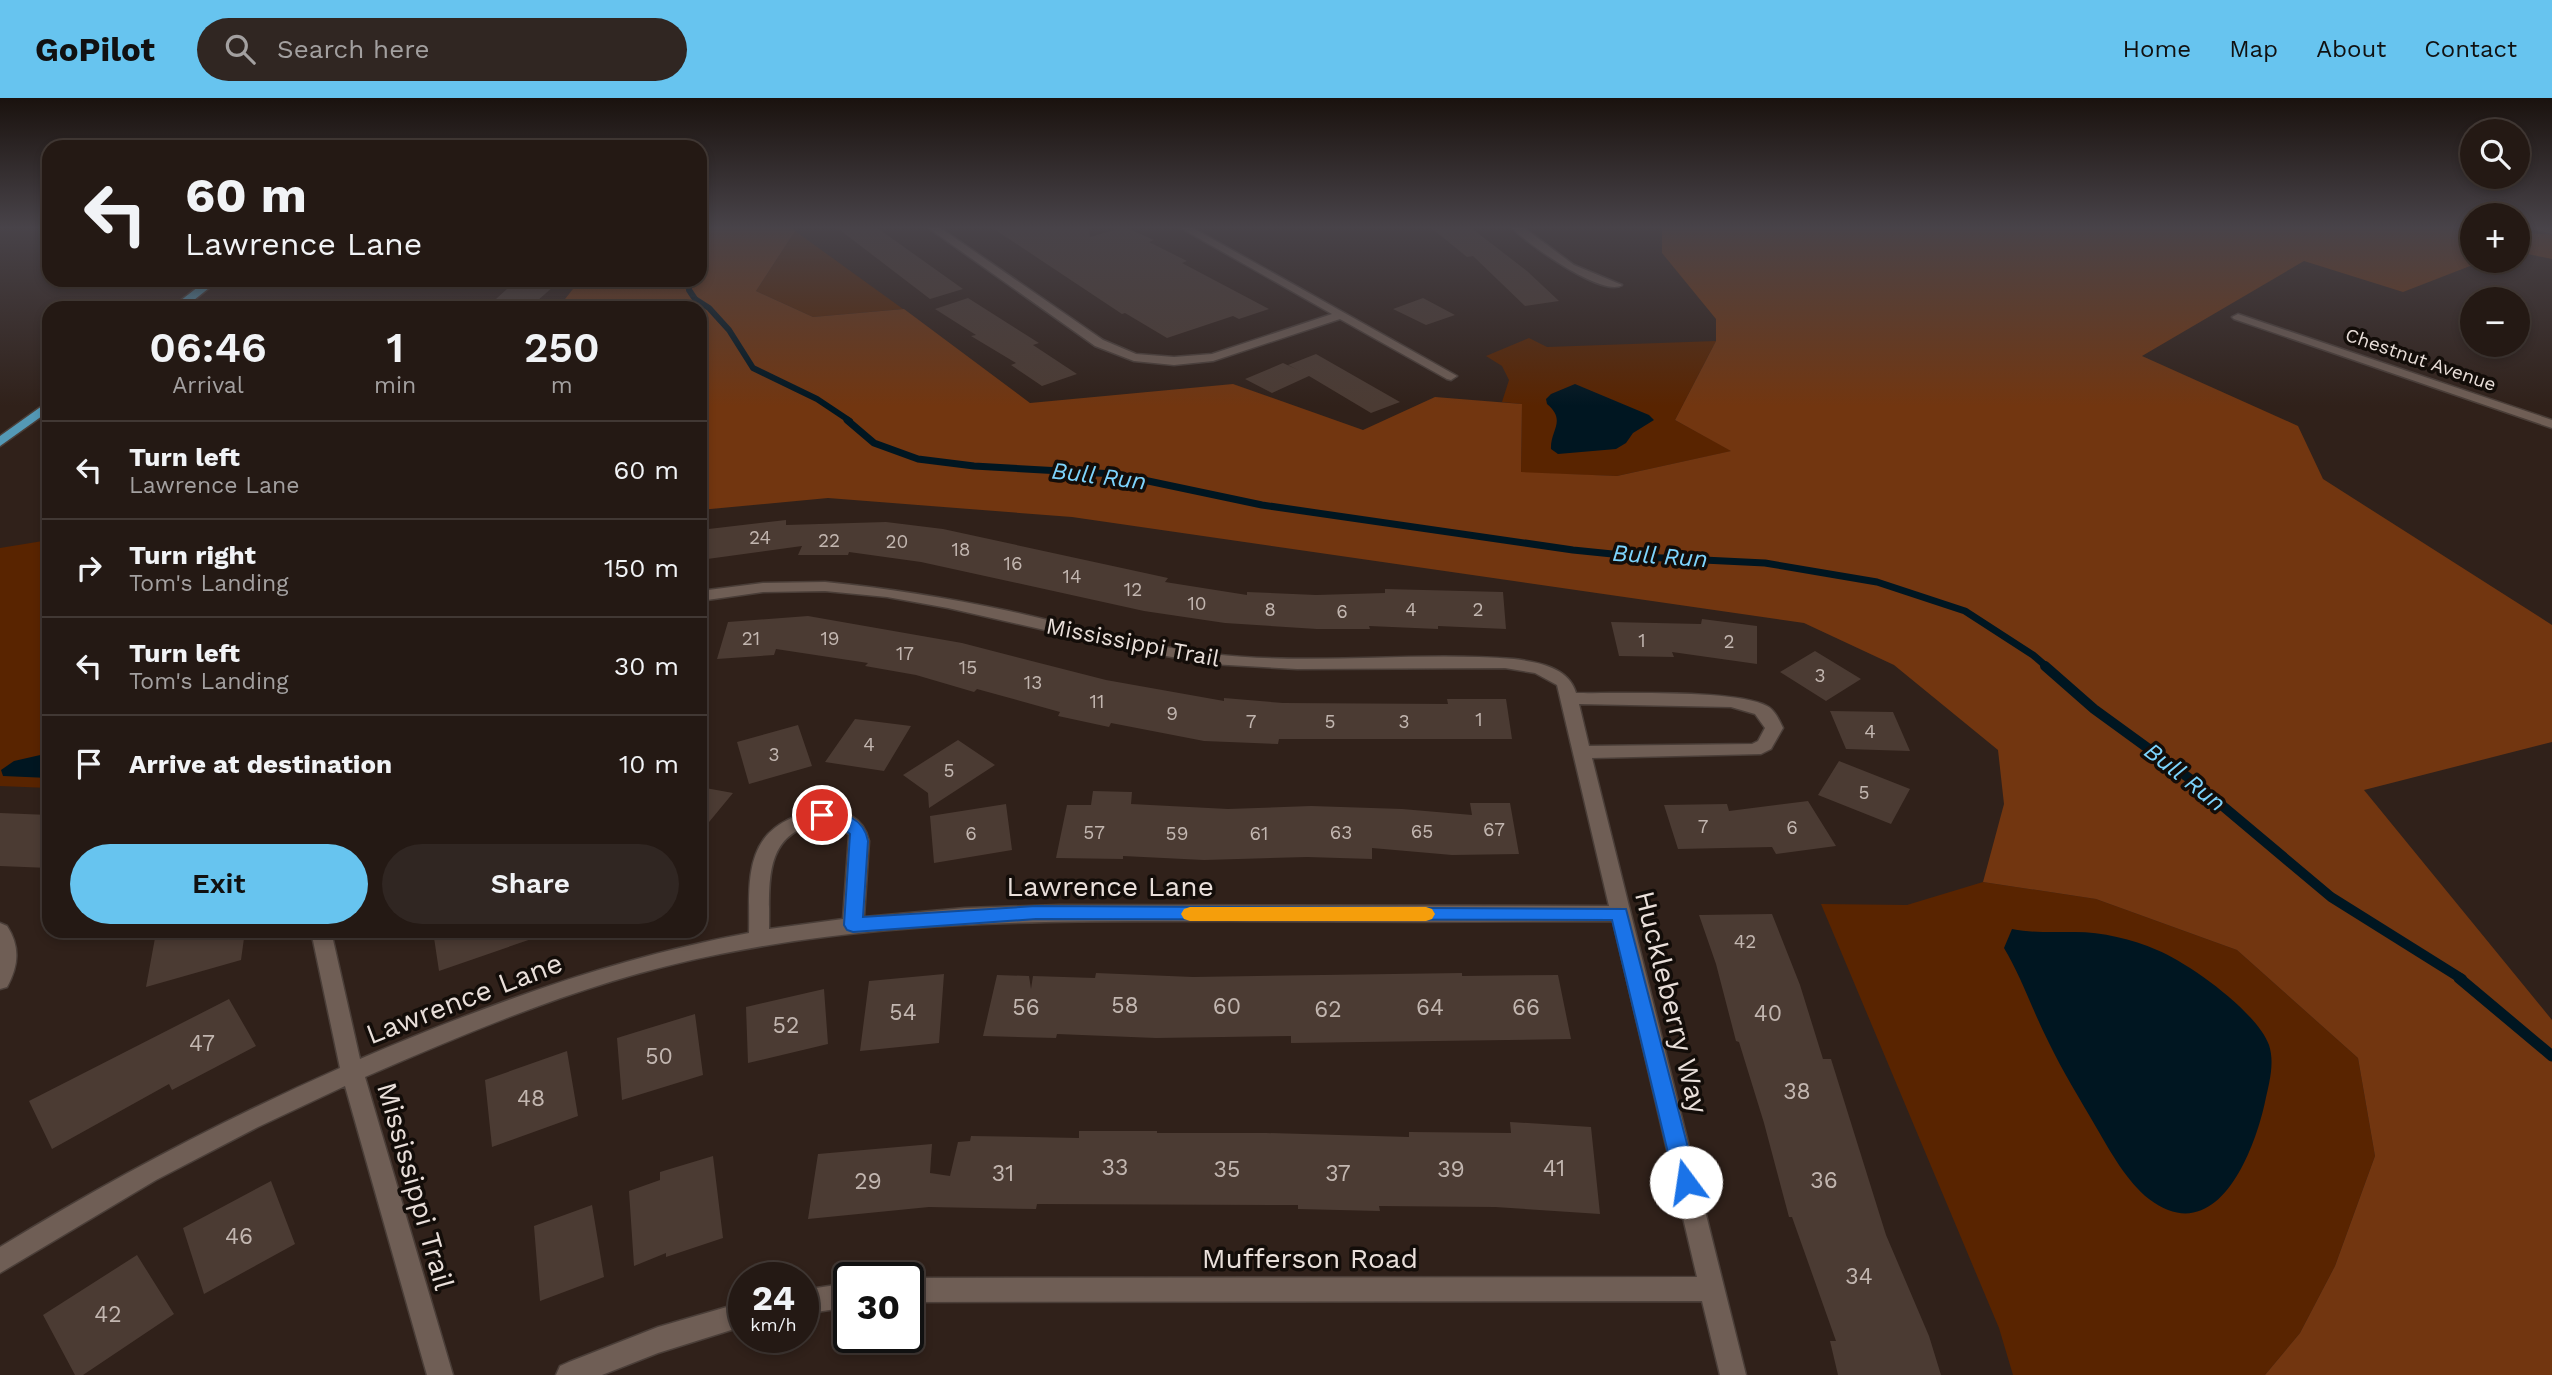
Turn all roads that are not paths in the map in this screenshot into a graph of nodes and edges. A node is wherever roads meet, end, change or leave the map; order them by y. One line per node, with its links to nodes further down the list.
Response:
1 (205, 287): 4 (main road)
2 (1018, 287): 5 (street)
3 (1290, 287): 5 (street)
4 (186, 301)
5 (1341, 315): 7 (street)
6 (2238, 317): 9 (street, Chestnut Avenue)
7 (1451, 376)
8 (42, 410): 10 (main road)
9 (2552, 424)
10 (0, 442)
11 (707, 595): 12 (street, Mississippi Trail)
12 (1566, 691): 13 (street, Huckleberry Way); 13 (street)
13 (1581, 751): 14 (street, Huckleberry Way)
14 (1620, 914): 15 (street, Lawrence Lane); 22 (street, Huckleberry Way)
15 (853, 925): 18 (street, Lawrence Lane); 18 (street)
16 (0, 931): 19 (street)
17 (323, 938): 20 (street, Mississippi Trail)
18 (759, 939): 20 (street, Lawrence Lane)
19 (0, 981)
20 (352, 1072): 21 (street, Lawrence Lane); 25 (street, Mississippi Trail)
21 (0, 1261)
22 (1712, 1289): 23 (street, Mufferson Road); 27 (street, Huckleberry Way)
23 (924, 1290)
24 (728, 1319): 26 (street)
25 (440, 1375)
26 (569, 1375)
27 (1733, 1375)

